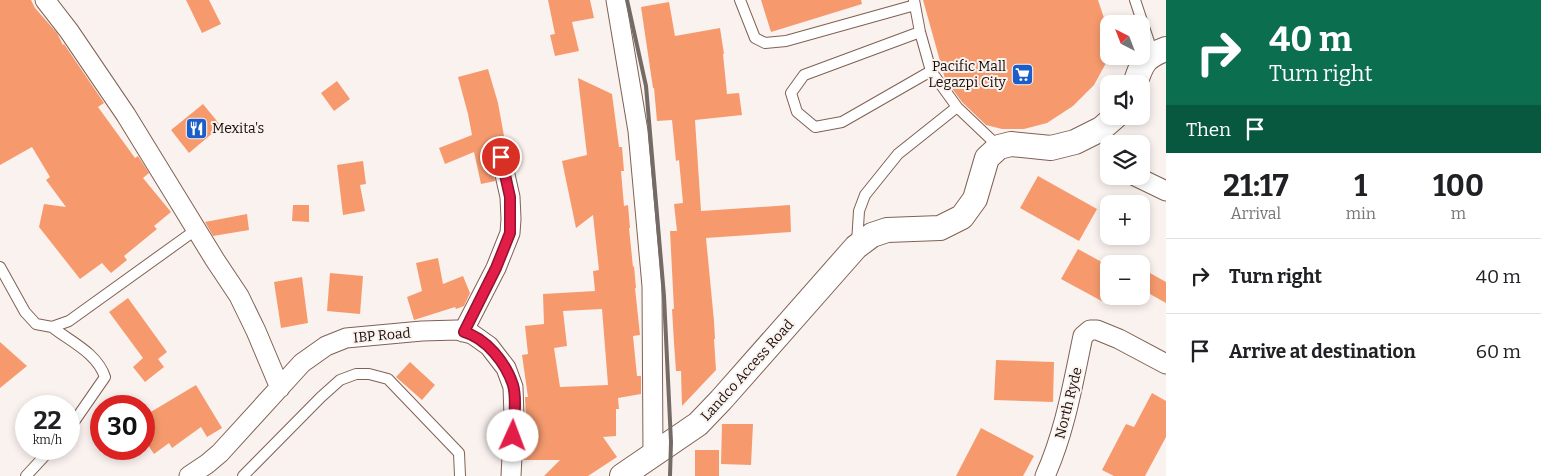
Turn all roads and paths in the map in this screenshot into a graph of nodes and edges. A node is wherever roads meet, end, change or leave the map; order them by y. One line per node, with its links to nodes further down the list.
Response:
1 (45, 0): 16 (street)
2 (616, 0): 24 (street)
3 (740, 0): 5 (lane)
4 (1135, 0): 7 (lane)
5 (915, 3): 6 (lane)
6 (920, 32): 8 (lane); 8 (lane)
7 (1159, 52): 9 (street)
8 (931, 71): 10 (lane)
9 (1138, 75)
10 (957, 107): 12 (lane); 17 (lane)
11 (1106, 125): 12 (street)
12 (999, 147): 17 (street, Landco Access Road)
13 (501, 157): 20 (street)
14 (1150, 183): 15 (street)
15 (1166, 191)
16 (197, 228): 19 (lane); 22 (street)
17 (856, 247): 24 (street, Landco Access Road)
18 (0, 267): 19 (lane)
19 (52, 327): 23 (lane)
20 (464, 332): 22 (street, IBP Road); 30 (street, IBP Road)
21 (1166, 364): 32 (street, North Ryde)
22 (280, 388): 27 (street, IBP Road)
23 (80, 412)
24 (652, 454): 31 (street, Landco Access Road)
25 (41, 460): 26 (lane)
26 (26, 476)
27 (189, 476)
28 (242, 476): 29 (lane)
29 (460, 476)
30 (511, 476)
31 (622, 476)
32 (1045, 476)

